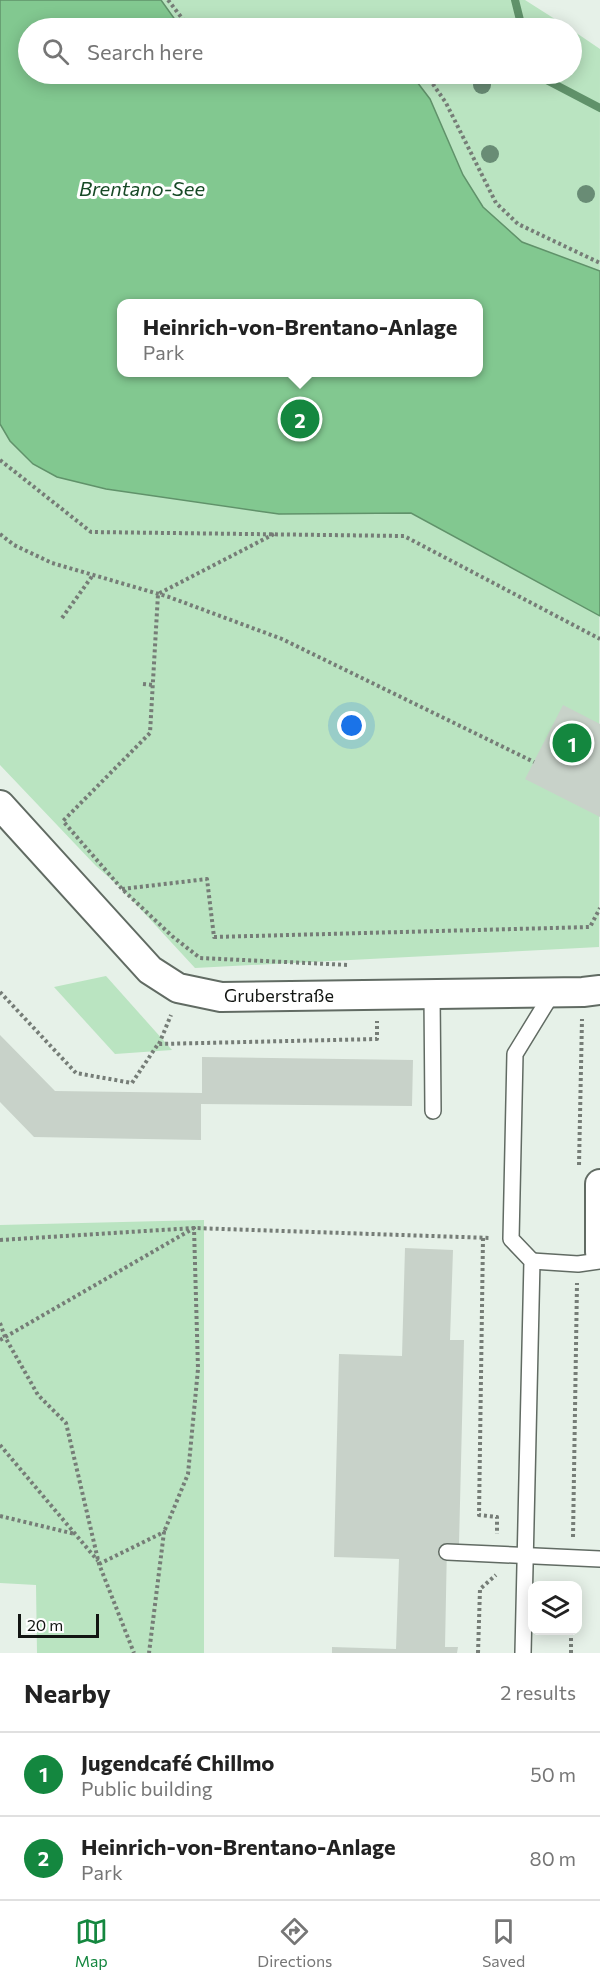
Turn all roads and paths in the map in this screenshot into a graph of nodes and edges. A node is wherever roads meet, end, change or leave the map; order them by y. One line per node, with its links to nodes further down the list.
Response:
1 (168, 0): 2 (path)
2 (182, 18)
3 (433, 84): 4 (path)
4 (600, 263)
5 (0, 460): 7 (path)
6 (0, 534): 8 (path)
7 (274, 534): 9 (path); 11 (path)
8 (93, 575): 9 (path); 10 (path)
9 (158, 594): 13 (path); 14 (path)
10 (62, 618)
11 (600, 639)
12 (143, 684): 13 (path)
13 (153, 685): 16 (path)
14 (534, 762)
15 (0, 805): 22 (street, Gruberstraße)
16 (122, 889): 17 (path); 18 (path)
17 (600, 908)
18 (353, 965)
19 (591, 991): 21 (street, Gruberstraße); 27 (path)
20 (0, 992): 25 (path)
21 (553, 992): 22 (street, Gruberstraße); 30 (lane)
22 (432, 994): 26 (lane)
23 (173, 1008): 25 (path)
24 (377, 1013): 25 (path)
25 (158, 1044)
26 (433, 1111)
27 (590, 1180): 32 (street)
28 (194, 1228): 29 (path); 31 (path); 36 (path); 40 (path)
29 (483, 1238): 30 (path); 43 (path)
30 (511, 1239): 34 (lane)
31 (0, 1240)
32 (589, 1258): 33 (lane); 34 (lane); 45 (path)
33 (600, 1261)
34 (532, 1262): 44 (lane)
35 (0, 1323): 36 (path)
36 (5, 1337): 37 (path); 47 (path)
37 (0, 1340)
38 (0, 1445): 41 (path)
39 (0, 1516): 41 (path)
40 (164, 1532): 47 (path); 50 (path)
41 (75, 1534): 47 (path)
42 (447, 1552): 43 (lane)
43 (497, 1554): 44 (lane); 51 (path)
44 (526, 1556): 45 (lane); 52 (lane)
45 (572, 1557): 46 (lane)
46 (600, 1558)
47 (99, 1564): 49 (path)
48 (571, 1635): 53 (path)
49 (134, 1653)
50 (149, 1653)
51 (478, 1653)
52 (523, 1653)
53 (571, 1653)

